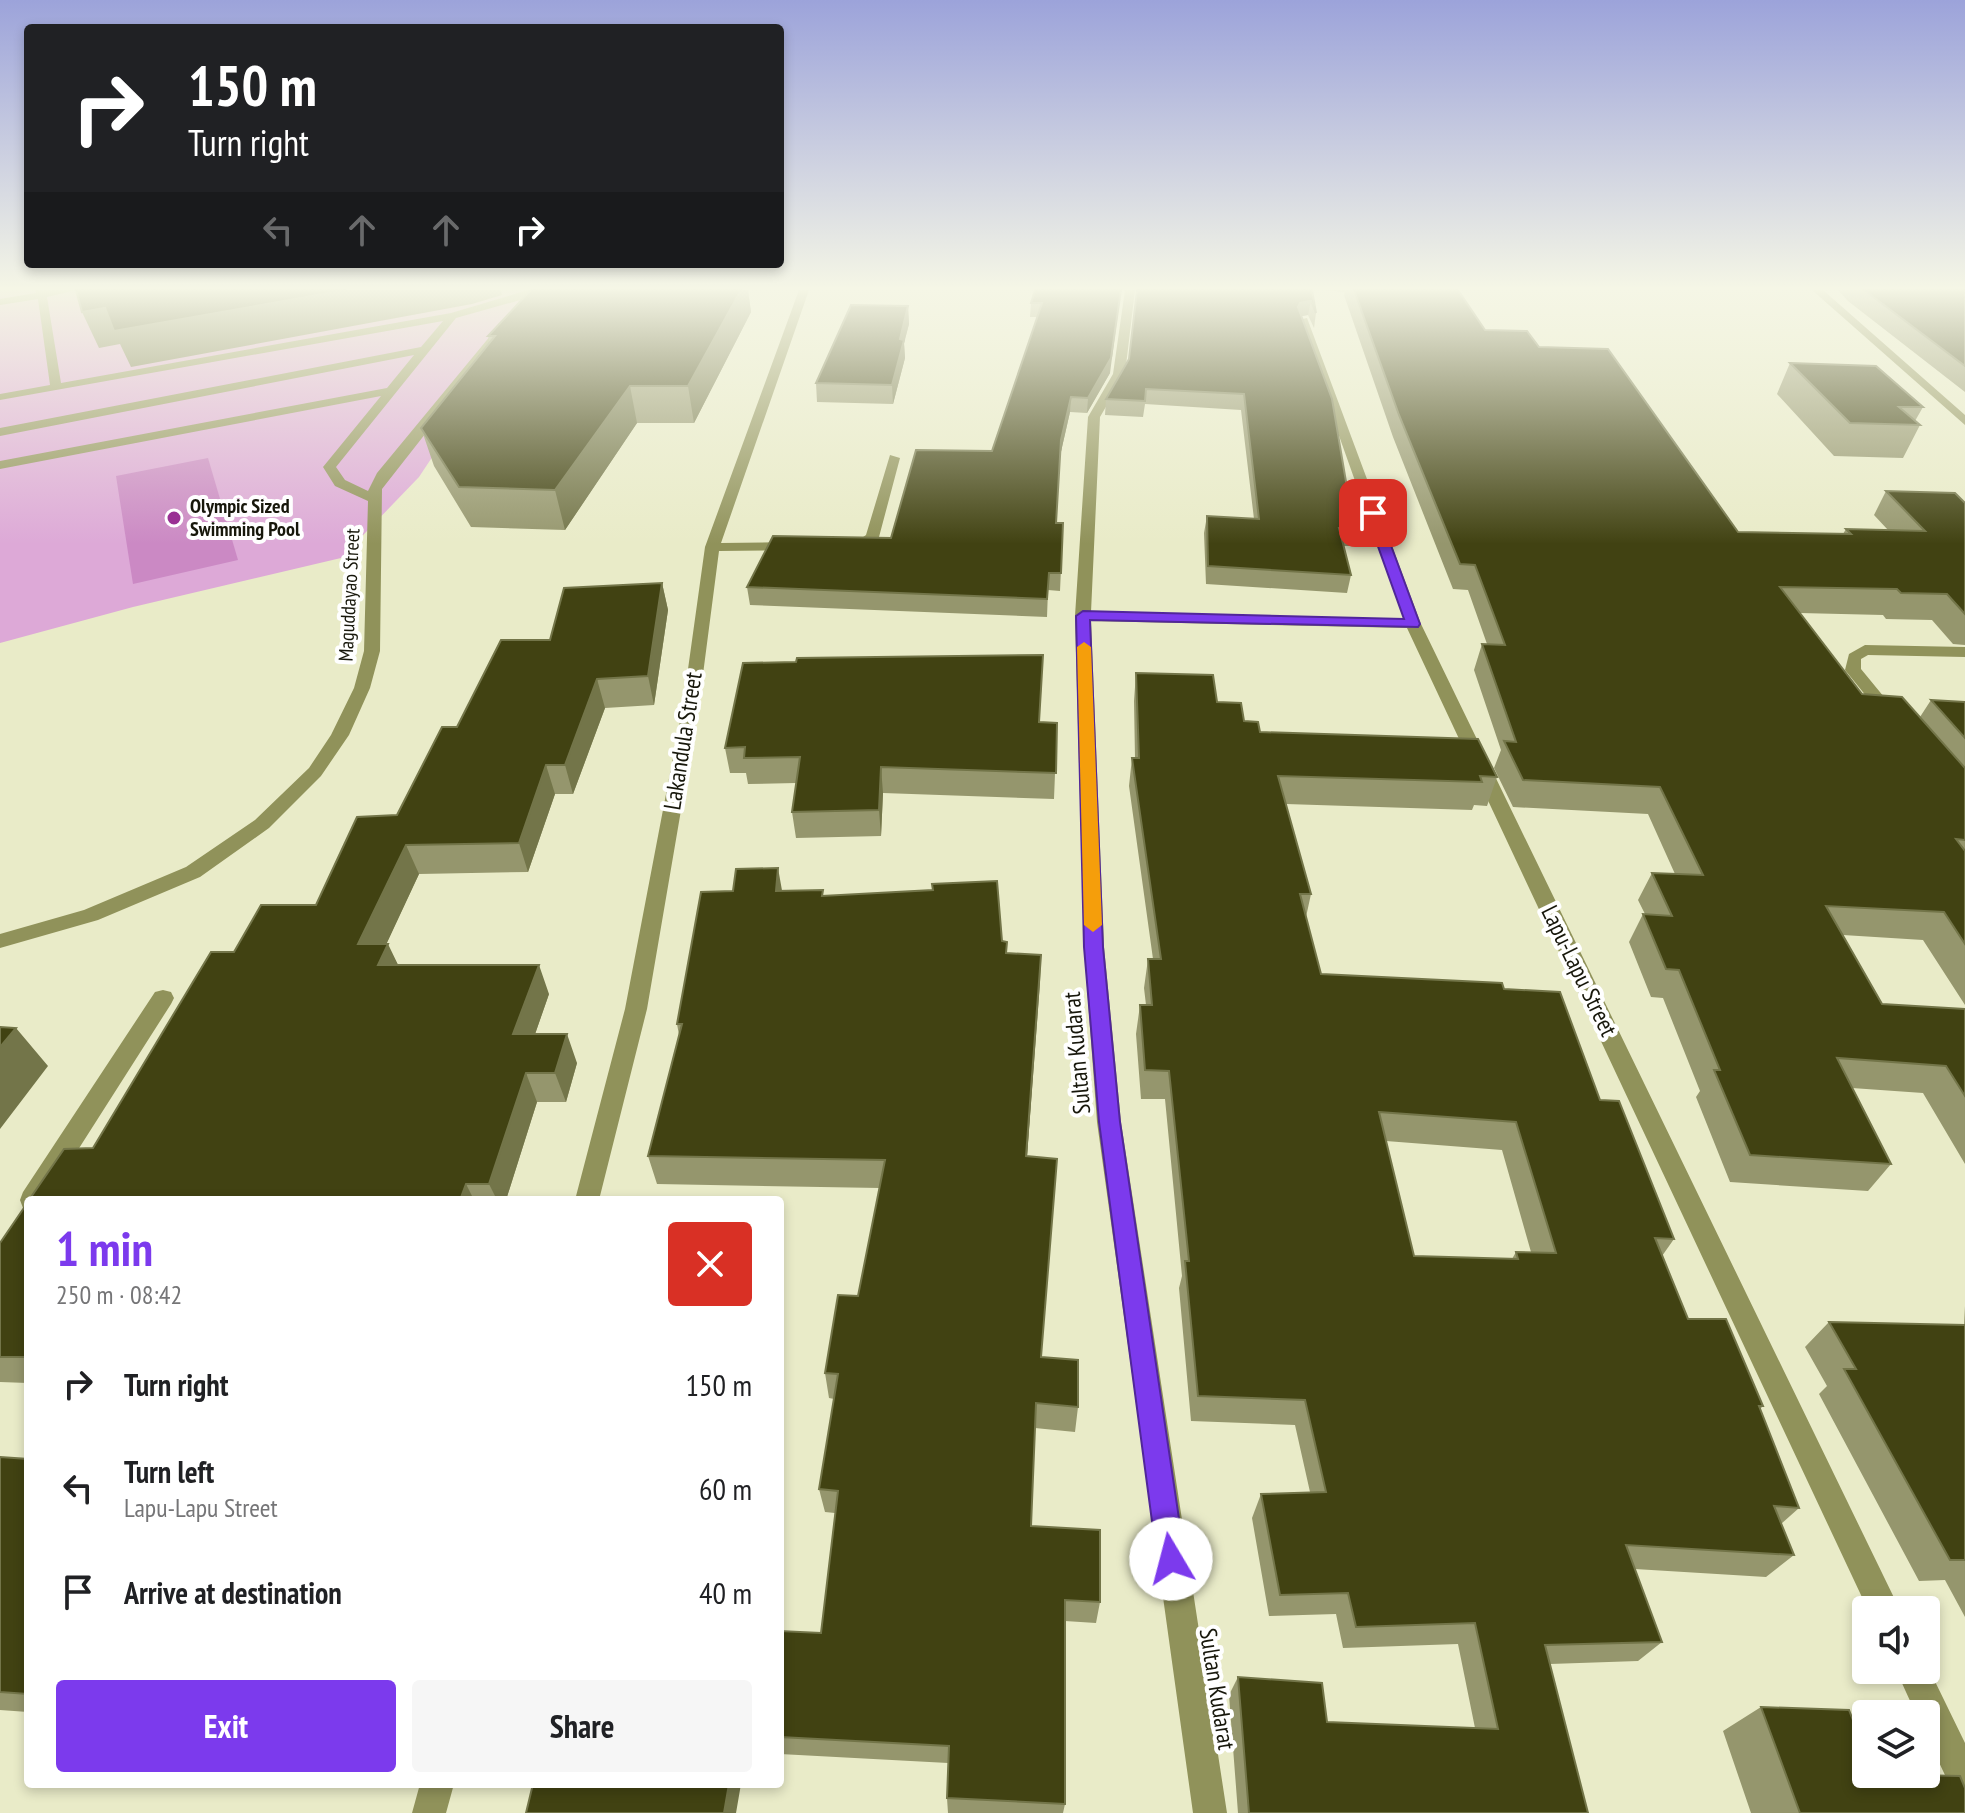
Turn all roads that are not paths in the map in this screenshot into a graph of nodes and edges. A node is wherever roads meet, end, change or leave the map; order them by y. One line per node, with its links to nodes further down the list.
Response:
1 (54, 375): 10 (street)
2 (125, 375): 10 (street)
3 (297, 375): 14 (street)
4 (404, 375): 11 (street)
5 (464, 375): 17 (street, Maguddayao Street)
6 (774, 375): 18 (street, Lakandula Street)
7 (1119, 375): 19 (street, Sultan Kudarat)
8 (1323, 375): 20 (street, Lapu-Lapu Street)
9 (1913, 375): 13 (street)
10 (56, 387): 12 (street)
11 (390, 391): 16 (street); 17 (street)
12 (0, 397)
13 (1965, 421)
14 (0, 432)
15 (894, 458): 18 (street)
16 (0, 465)
17 (373, 498): 23 (street, Maguddayao Street)
18 (712, 547): 26 (street, Lakandula Street)
19 (1083, 616): 20 (street); 32 (street, Sultan Kudarat)
20 (1413, 624): 27 (street, Lapu-Lapu Street)
21 (1965, 652): 22 (street)
22 (1904, 730)
23 (0, 941)
24 (163, 998): 25 (street)
25 (35, 1196)
26 (588, 1196)
27 (1877, 1596)
28 (1919, 1684): 29 (street)
29 (1965, 1780)
30 (436, 1788): 31 (street)
31 (429, 1813)
32 (1210, 1813)

